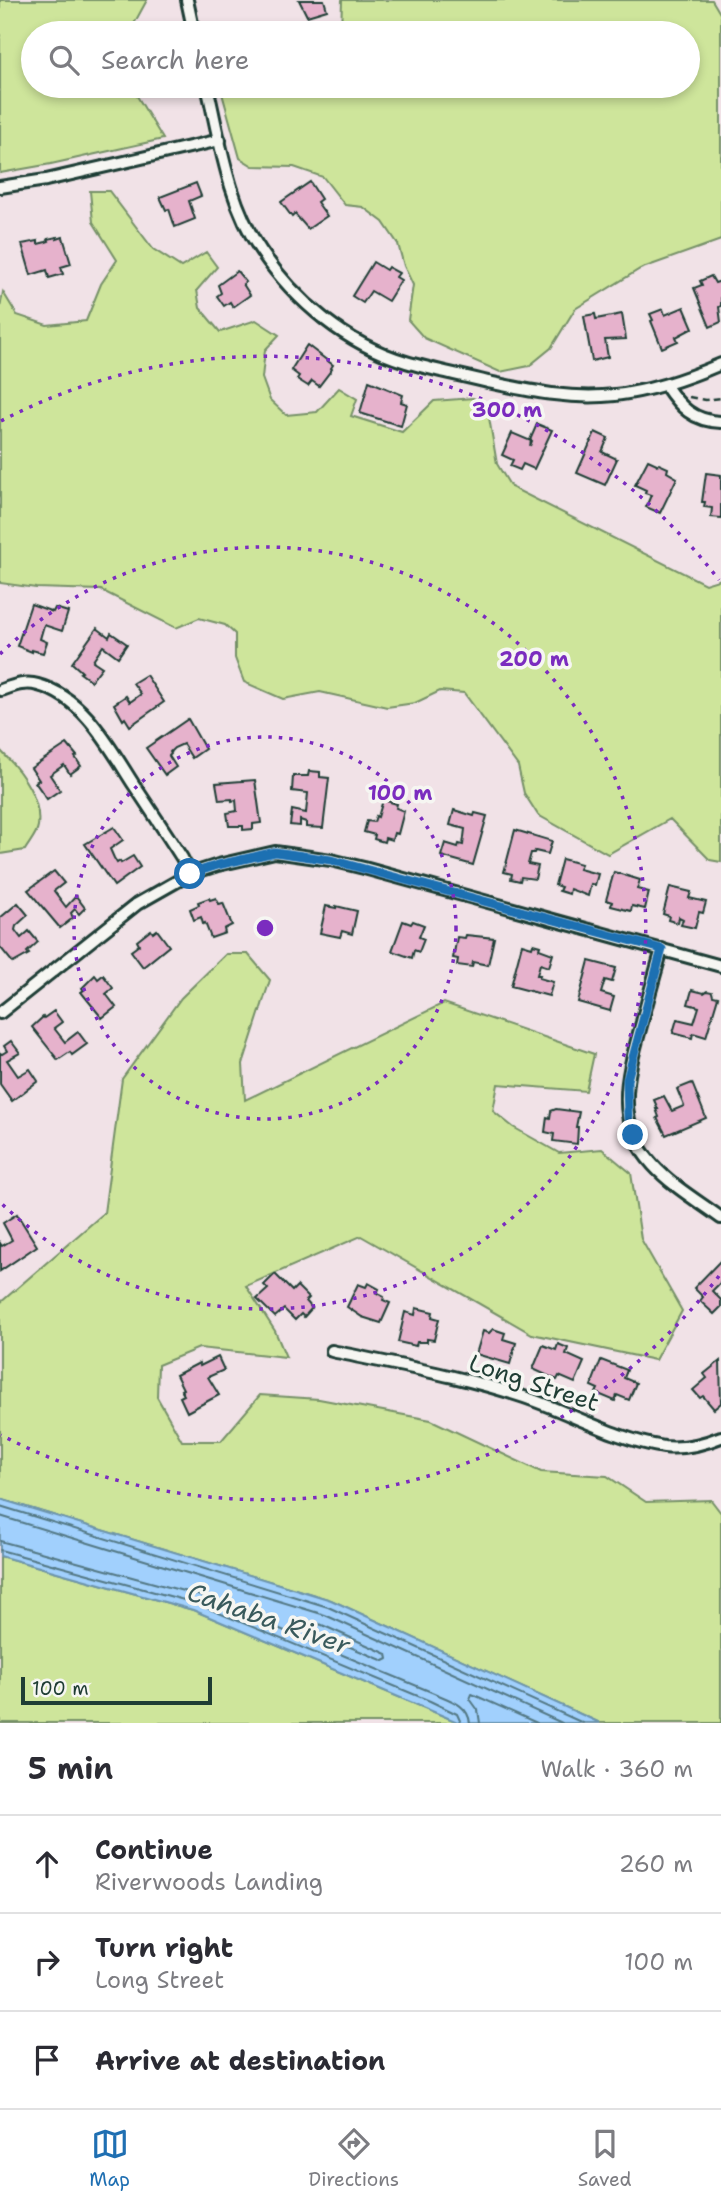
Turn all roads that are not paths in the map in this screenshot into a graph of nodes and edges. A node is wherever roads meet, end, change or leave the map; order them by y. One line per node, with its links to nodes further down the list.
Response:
1 (187, 0): 2 (street)
2 (191, 21)
3 (210, 98): 4 (street)
4 (220, 140): 5 (street); 7 (street)
5 (0, 187)
6 (721, 364): 7 (street)
7 (666, 386): 8 (street)
8 (721, 422)
9 (1, 691): 10 (street)
10 (190, 874): 11 (street); 13 (street)
11 (662, 949): 12 (street); 14 (street)
12 (721, 966)
13 (0, 1013)
14 (721, 1218)
15 (332, 1350): 16 (street, Long Street)
16 (721, 1437)

